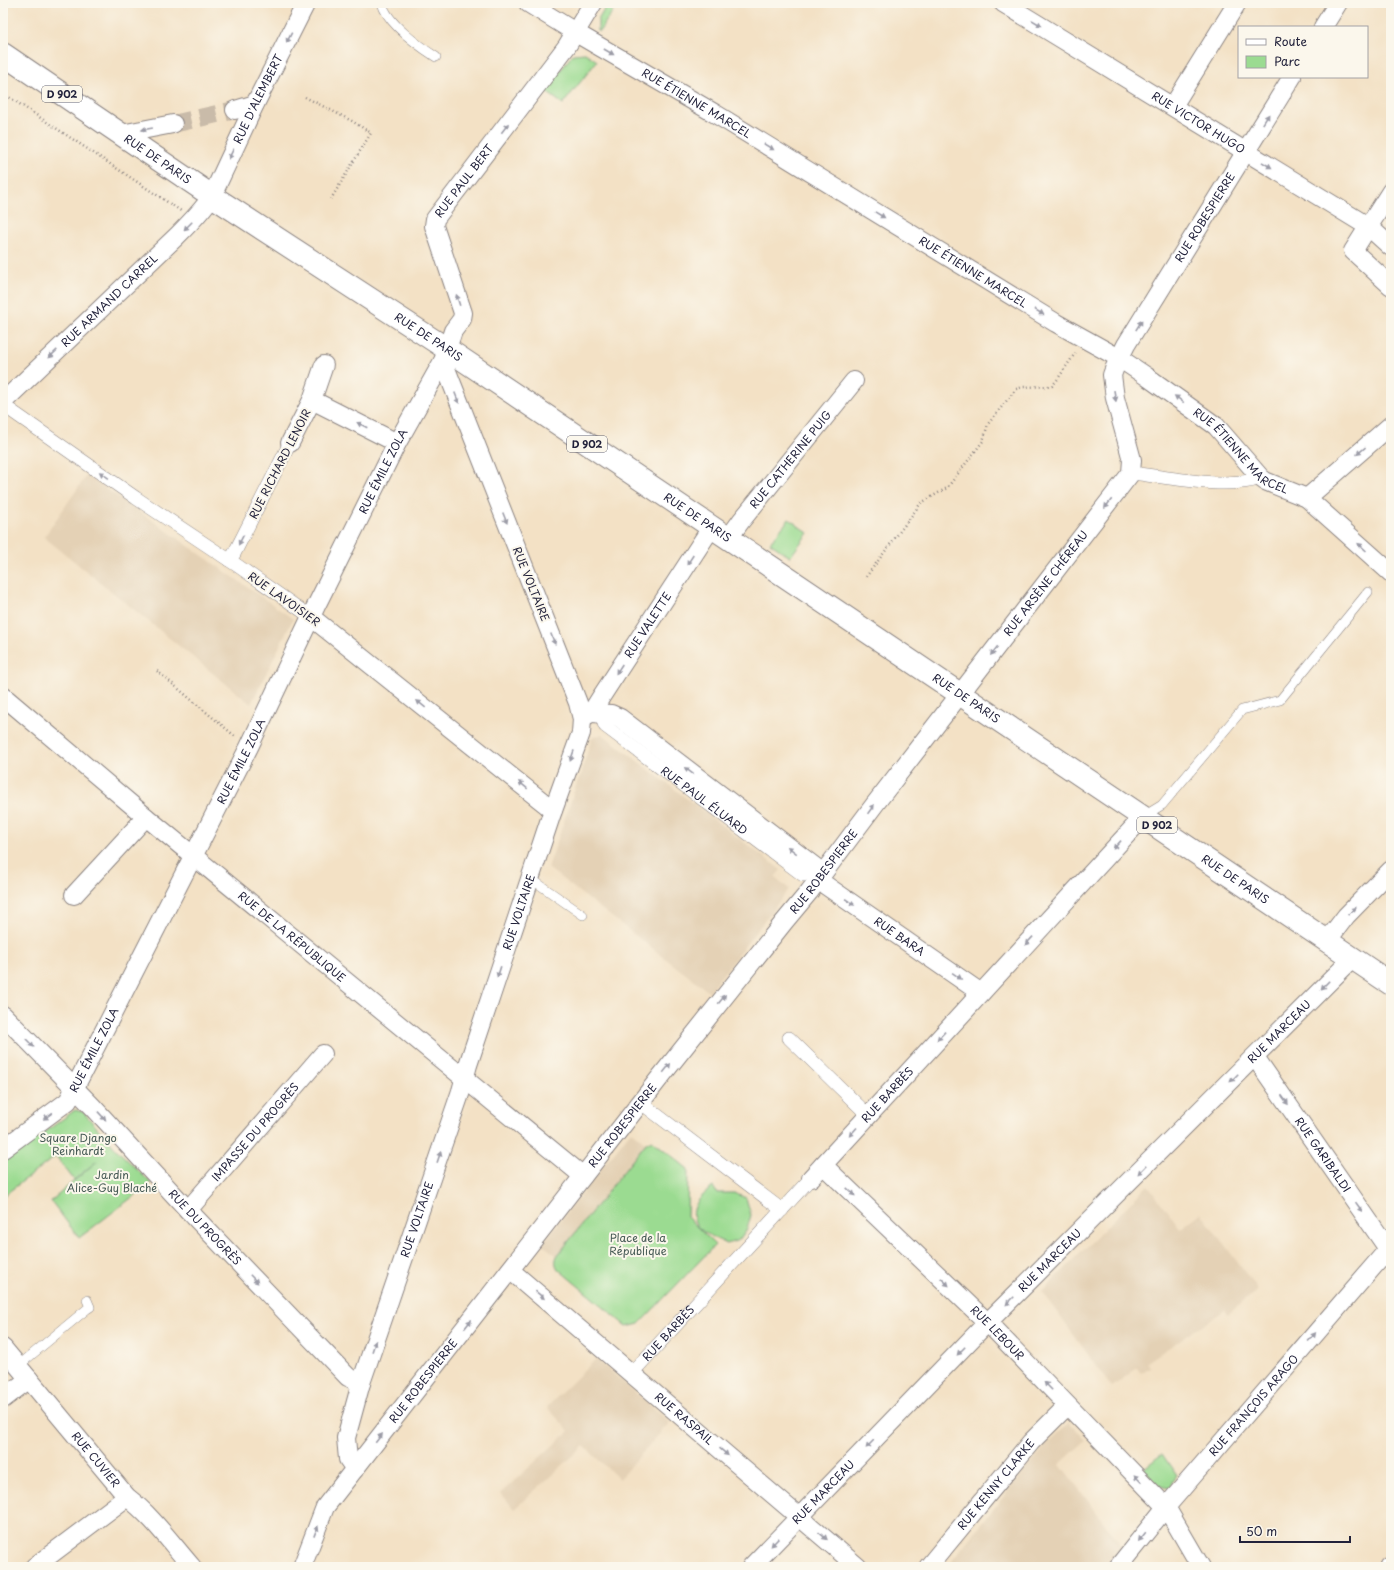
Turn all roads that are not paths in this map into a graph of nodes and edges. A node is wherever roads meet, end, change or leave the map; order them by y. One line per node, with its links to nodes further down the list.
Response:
1 (306, 3): 13 (street, RUE D'ALEMBERT, one-way to 13)
2 (382, 3): 11 (lane)
3 (528, 3): 9 (street, RUE ÉTIENNE MARCEL)
4 (593, 3): 9 (street)
5 (1003, 3): 14 (street, RUE VICTOR HUGO, one-way to 14)
6 (1237, 3): 14 (street)
7 (1338, 3): 8 (street)
8 (1324, 26)
9 (576, 32): 24 (street, RUE PAUL BERT, one-way to 9); 25 (street, RUE ÉTIENNE MARCEL, one-way to 25)
10 (3, 54): 17 (main road, RUE DE PARIS / D 902)
11 (436, 57)
12 (1291, 78): 18 (street, RUE ROBESPIERRE, one-way to 12)
13 (255, 104): 15 (street); 20 (street, RUE D'ALEMBERT, one-way to 20)
14 (1173, 106): 18 (street, RUE VICTOR HUGO)
15 (235, 110)
16 (173, 124): 17 (street, one-way to 17)
17 (121, 134): 20 (main road, RUE DE PARIS / D 902)
18 (1246, 152): 21 (street, RUE VICTOR HUGO, one-way to 21); 25 (street, RUE ROBESPIERRE, one-way to 18)
19 (1391, 192): 21 (street)
20 (212, 196): 24 (main road, RUE DE PARIS / D 902); 29 (street, RUE ARMAND CARREL, one-way to 29)
21 (1369, 227): 22 (street, RUE VICTOR HUGO); 23 (street)
22 (1391, 247)
23 (1391, 286)
24 (445, 355): 32 (street, RUE ÉMILE ZOLA); 36 (main road, RUE DE PARIS / D 902); 43 (street, RUE VOLTAIRE, one-way to 43)
25 (1119, 358): 33 (street, RUE ROBESPIERRE, one-way to 33); 34 (street, RUE ÉTIENNE MARCEL, one-way to 25)
26 (324, 365): 28 (street, RUE RICHARD LENOIR)
27 (854, 381): 36 (street, RUE CATHERINE PUIG)
28 (312, 400): 31 (street, RUE RICHARD LENOIR); 32 (street, one-way to 28)
29 (3, 403): 37 (street, RUE LAVOISIER, one-way to 29)
30 (1391, 426): 35 (street, one-way to 35)
31 (290, 443): 37 (street, RUE RICHARD LENOIR, one-way to 37)
32 (397, 443): 40 (street, RUE ÉMILE ZOLA)
33 (1131, 473): 34 (street); 41 (street, RUE ARSÈNE CHÉREAU, one-way to 41)
34 (1261, 478): 35 (street, RUE ÉTIENNE MARCEL)
35 (1307, 498): 38 (street, RUE ÉTIENNE MARCEL, one-way to 35)
36 (720, 533): 41 (main road, RUE DE PARIS / D 902); 43 (street, RUE VALETTE, one-way to 43)
37 (229, 560): 40 (street, RUE LAVOISIER)
38 (1391, 573)
39 (1368, 592): 45 (lane)
40 (311, 617): 44 (street, RUE LAVOISIER, one-way to 40); 47 (street, RUE ÉMILE ZOLA)
41 (960, 694): 45 (main road, RUE DE PARIS / D 902); 49 (street, RUE ROBESPIERRE, one-way to 41)
42 (3, 696): 46 (street, RUE DE LA RÉPUBLIQUE)
43 (591, 715): 44 (street, RUE VOLTAIRE, one-way to 44); 49 (street, RUE PAUL ÉLUARD)
44 (553, 810): 50 (street, RUE VOLTAIRE)
45 (1144, 816): 53 (main road, RUE DE PARIS / D 902); 56 (street, RUE BARBÈS, one-way to 56)
46 (146, 817): 47 (street, RUE DE LA RÉPUBLIQUE); 51 (street)
47 (193, 854): 61 (street, RUE DE LA RÉPUBLIQUE); 62 (street, RUE ÉMILE ZOLA)
48 (1391, 870): 53 (street, one-way to 48)
49 (819, 874): 56 (street, RUE BARA, one-way to 56); 63 (street, RUE ROBESPIERRE, one-way to 49)
50 (530, 878): 52 (lane); 61 (street, RUE VOLTAIRE, one-way to 61)
51 (74, 896)
52 (583, 915)
53 (1327, 941): 54 (main road, RUE DE PARIS / D 902)
54 (1353, 958): 55 (main road, RUE DE PARIS / D 902); 60 (street, RUE MARCEAU, one-way to 60)
55 (1391, 984)
56 (981, 993): 64 (street, RUE BARBÈS, one-way to 64)
57 (3, 1015): 62 (street, RUE DU PROGRÈS, one-way to 62)
58 (789, 1038): 64 (street)
59 (322, 1054): 68 (street, IMPASSE DU PROGRÈS)
60 (1255, 1057): 70 (street, RUE GARIBALDI, one-way to 70); 73 (street, RUE MARCEAU, one-way to 73)
61 (465, 1078): 67 (street, RUE DE LA RÉPUBLIQUE); 77 (street, RUE VOLTAIRE, one-way to 61)
62 (75, 1088): 65 (street, RUE ÉMILE ZOLA, one-way to 65); 68 (street, RUE DU PROGRÈS, one-way to 68)
63 (640, 1102): 67 (street, RUE ROBESPIERRE); 69 (street)
64 (868, 1115): 66 (street, RUE BARBÈS, one-way to 66)
65 (3, 1150)
66 (817, 1171): 69 (street, RUE BARBÈS); 73 (street, RUE LEBOUR, one-way to 73)
67 (583, 1176): 71 (street, RUE ROBESPIERRE)
68 (188, 1210): 77 (street, RUE DU PROGRÈS, one-way to 77)
69 (782, 1210): 76 (street, RUE BARBÈS)
70 (1390, 1249): 82 (street, RUE FRANÇOIS ARAGO, one-way to 70)
71 (510, 1270): 76 (street, RUE RASPAIL, one-way to 76); 80 (street, RUE ROBESPIERRE, one-way to 71)
72 (87, 1300): 75 (lane)
73 (988, 1323): 79 (street, RUE LEBOUR, one-way to 73); 83 (street, RUE MARCEAU, one-way to 83)
74 (3, 1348): 75 (street, RUE CUVIER)
75 (23, 1372): 78 (street); 81 (street, RUE CUVIER)
76 (632, 1373): 83 (street, RUE RASPAIL, one-way to 83)
77 (361, 1383): 80 (street, RUE VOLTAIRE)
78 (3, 1399)
79 (1067, 1406): 82 (street, RUE LEBOUR, one-way to 79); 89 (street, RUE KENNY CLARKE)
80 (355, 1469): 86 (street, RUE ROBESPIERRE, one-way to 80)
81 (127, 1497): 84 (street); 85 (street, RUE CUVIER)
82 (1166, 1507): 90 (street, RUE FRANÇOIS ARAGO, one-way to 90); 91 (street, RUE LEBOUR)
83 (800, 1516): 87 (street, RUE MARCEAU, one-way to 87); 88 (street, RUE RASPAIL, one-way to 88)
84 (34, 1567)
85 (192, 1567)
86 (302, 1567)
87 (751, 1567)
88 (858, 1567)
89 (928, 1567)
90 (1118, 1567)
91 (1201, 1567)

